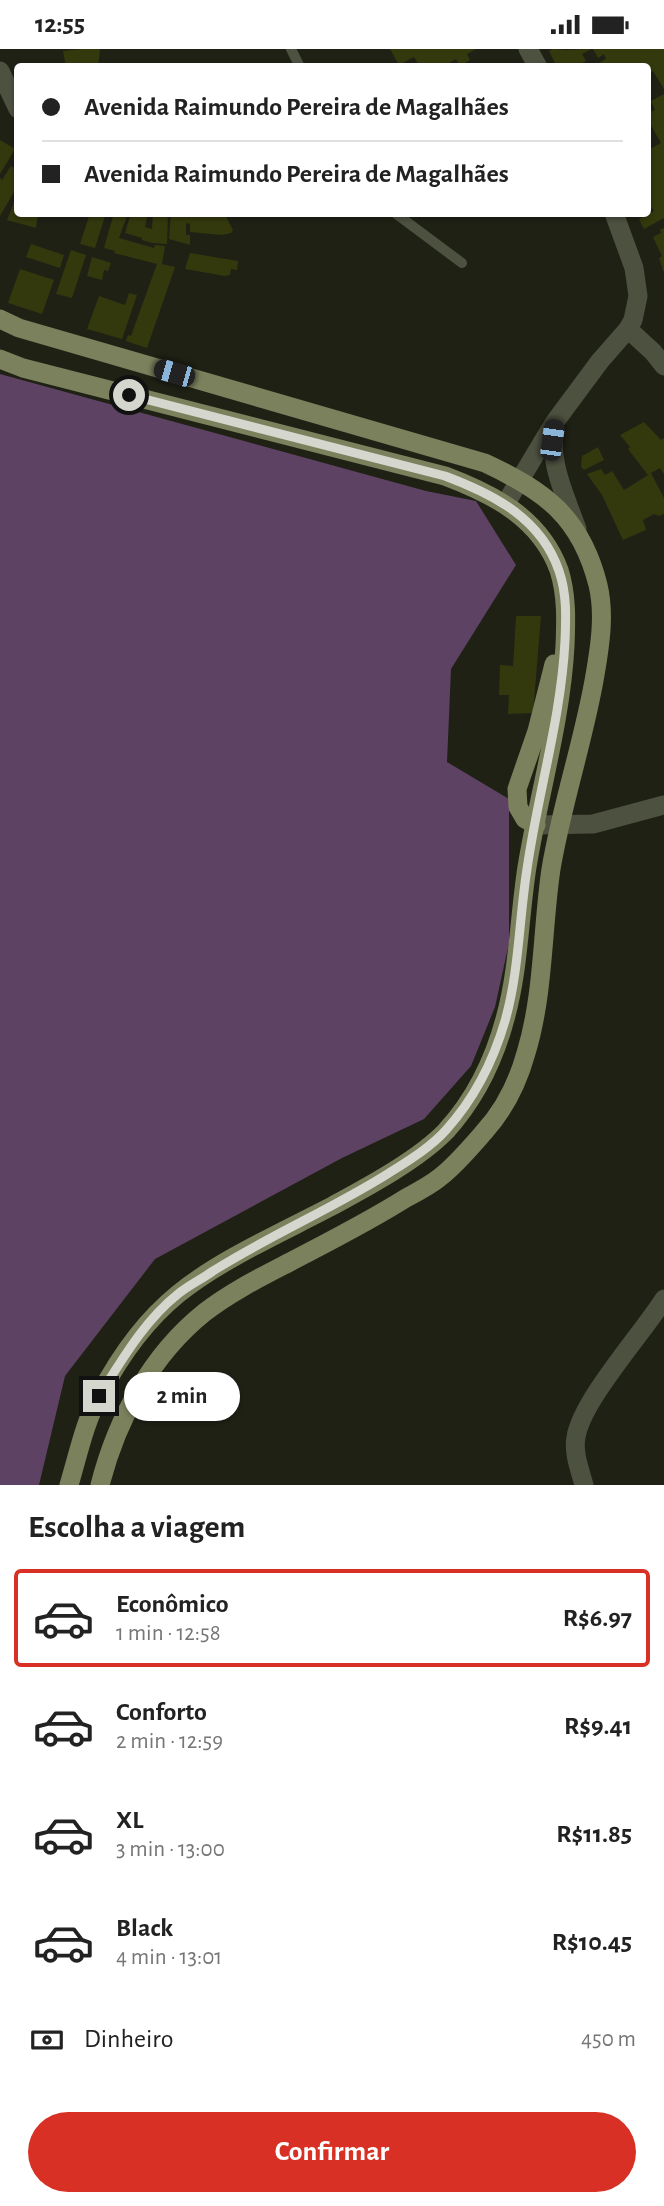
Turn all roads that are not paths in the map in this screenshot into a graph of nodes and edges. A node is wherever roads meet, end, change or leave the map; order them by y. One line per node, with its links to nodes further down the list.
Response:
1 (0, 71): 2 (street)
2 (14, 101)
3 (400, 217): 5 (lane)
4 (615, 217): 7 (street)
5 (462, 263)
6 (0, 319): 11 (main road)
7 (631, 325): 9 (street); 10 (street)
8 (0, 359): 12 (main road)
9 (664, 366)
10 (554, 422): 11 (street); 13 (street)
11 (519, 479): 12 (street); 13 (main road)
12 (506, 503): 15 (main road)
13 (584, 547): 16 (main road)
14 (664, 805): 16 (street)
15 (536, 825): 16 (street); 18 (main road)
16 (560, 826): 19 (main road)
17 (664, 1299): 20 (street)
18 (69, 1485)
19 (100, 1485)
20 (584, 1485)

